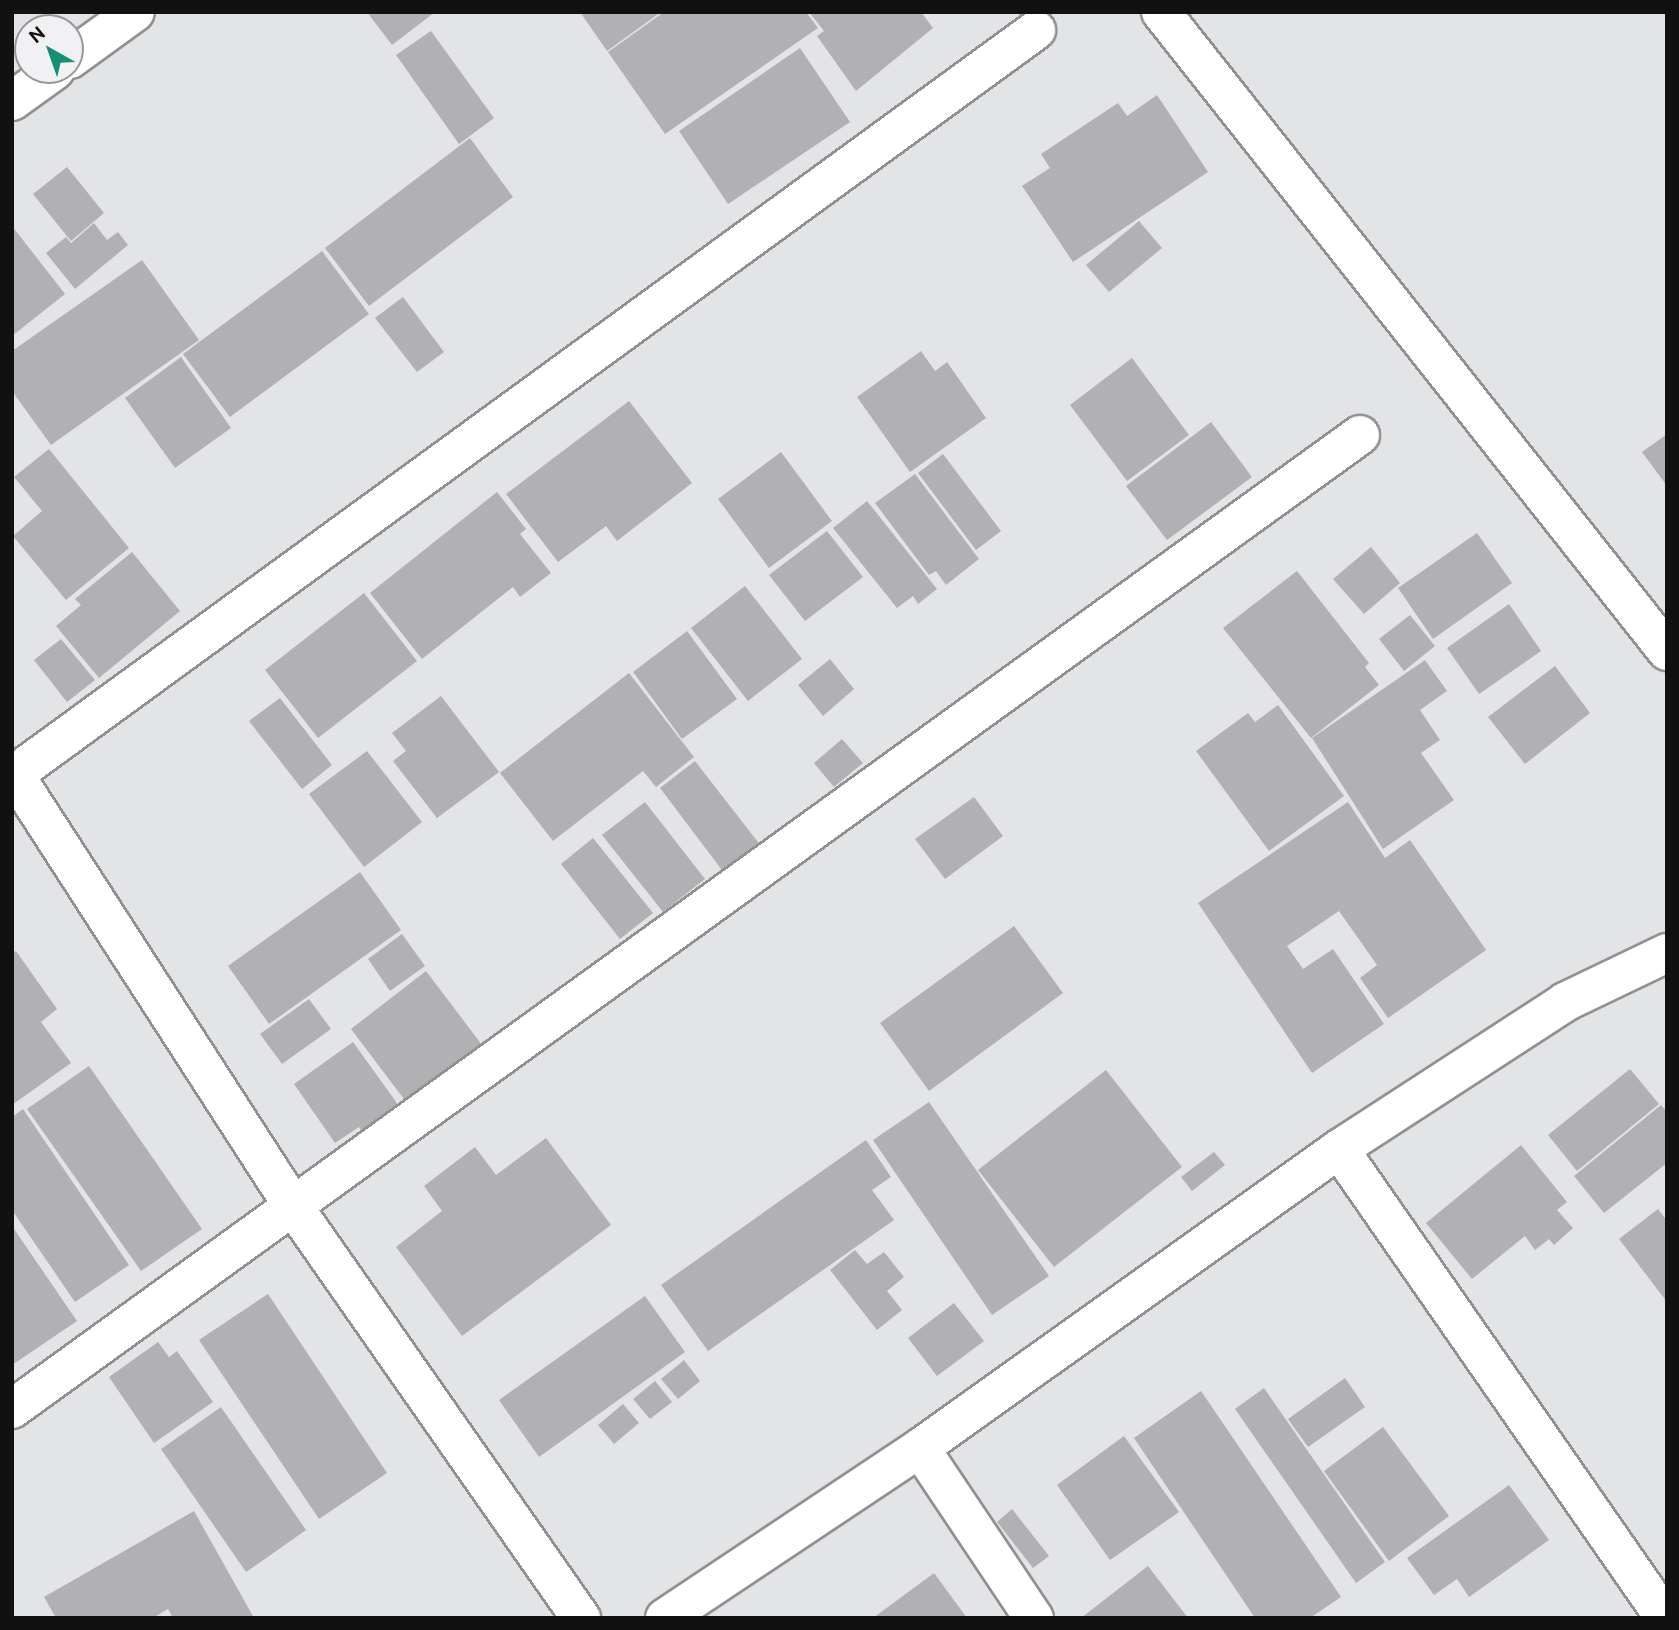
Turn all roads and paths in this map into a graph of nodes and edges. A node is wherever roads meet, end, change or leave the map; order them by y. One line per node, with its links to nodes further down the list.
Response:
1 (135, 12): 4 (street)
2 (1161, 12): 8 (street)
3 (1036, 30): 9 (street)
4 (84, 49)
5 (36, 84): 6 (street)
6 (12, 101)
7 (1360, 435): 12 (street)
8 (1667, 651)
9 (13, 774): 12 (street)
10 (1667, 954): 11 (street)
11 (1339, 1149): 14 (street); 18 (street)
12 (293, 1206): 13 (street); 15 (street)
13 (12, 1409)
14 (920, 1448): 16 (street); 17 (street)
15 (581, 1618)
16 (665, 1618)
17 (1034, 1618)
18 (1665, 1618)

